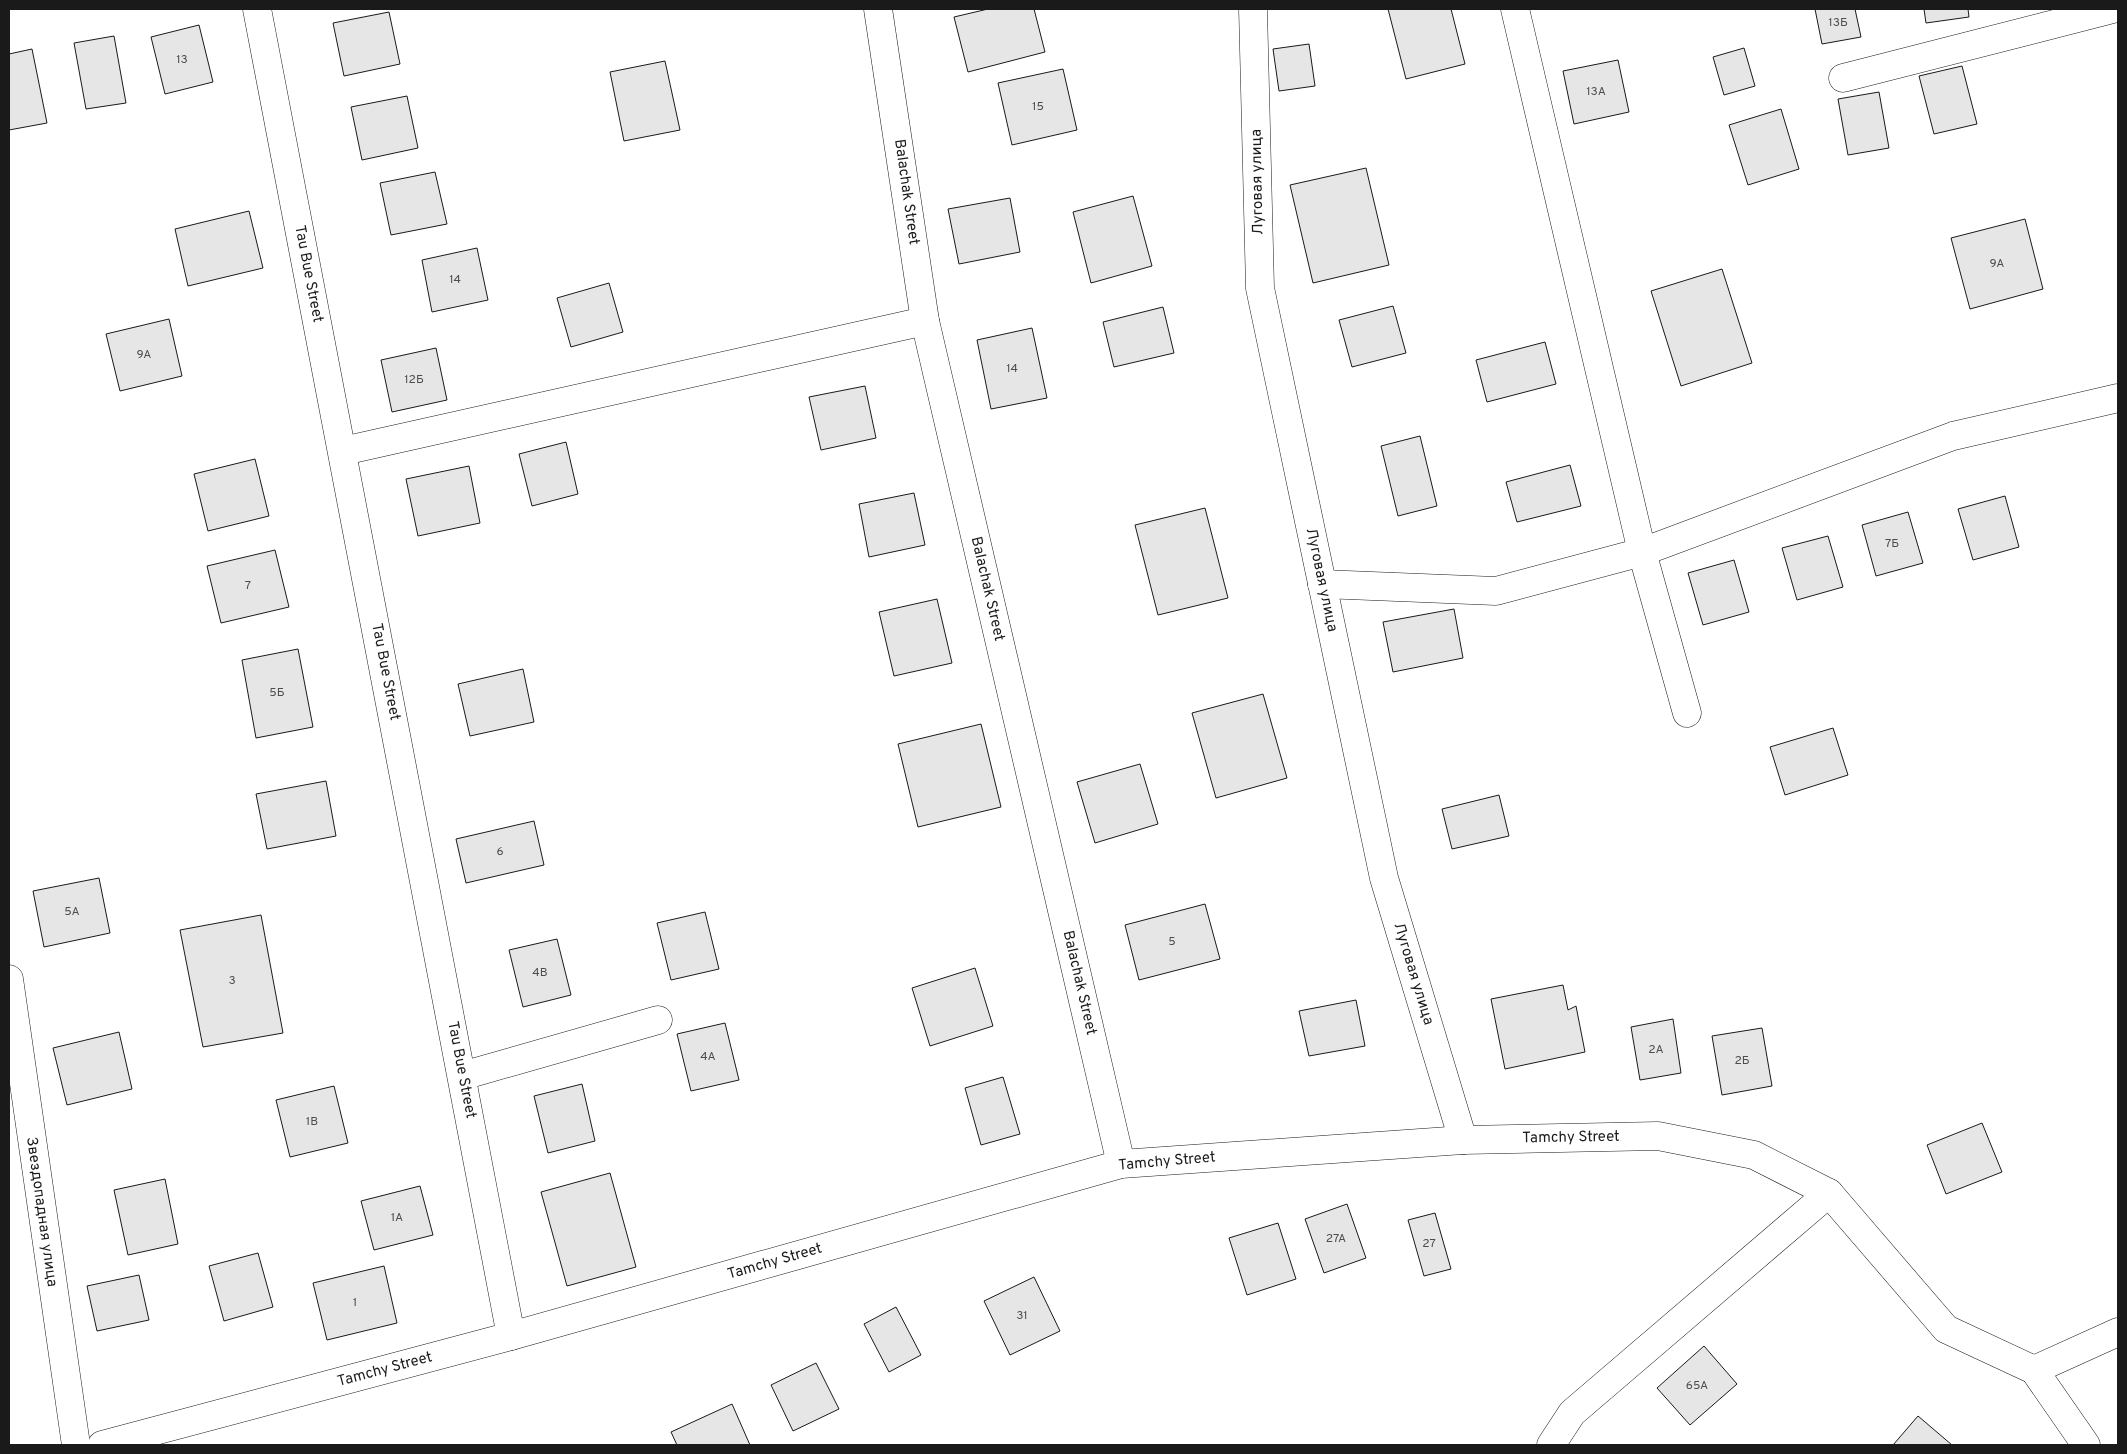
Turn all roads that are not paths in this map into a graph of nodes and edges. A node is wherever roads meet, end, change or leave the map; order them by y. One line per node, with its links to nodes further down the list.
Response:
1 (257, 9): 9 (street, Tau Bue Street)
2 (878, 9): 7 (street, Balachak Street)
3 (1253, 9): 11 (street, Луговая улица)
4 (1515, 9): 10 (street)
5 (2113, 9): 6 (street)
6 (1843, 78)
7 (925, 321): 9 (street); 18 (street, Balachak Street)
8 (2118, 398): 10 (street)
9 (343, 451): 15 (street, Tau Bue Street)
10 (1642, 552): 11 (street); 12 (street)
11 (1322, 584): 17 (street, Луговая улица)
12 (1687, 713)
13 (9, 979): 16 (street, Звездопадная улица)
14 (658, 1020): 15 (street)
15 (462, 1076): 21 (street, Tau Bue Street)
16 (17, 1099): 23 (street, Звездопадная улица)
17 (1463, 1140): 18 (street, Tamchy Street); 19 (street, Tamchy Street)
18 (1121, 1164): 21 (street, Tamchy Street)
19 (1829, 1193): 22 (street, Tamchy Street); 25 (street)
20 (2118, 1332): 22 (street)
21 (511, 1336): 24 (street, Tamchy Street)
22 (2034, 1370): 26 (street)
23 (76, 1445)
24 (102, 1445)
25 (1551, 1445)
26 (2086, 1445)

